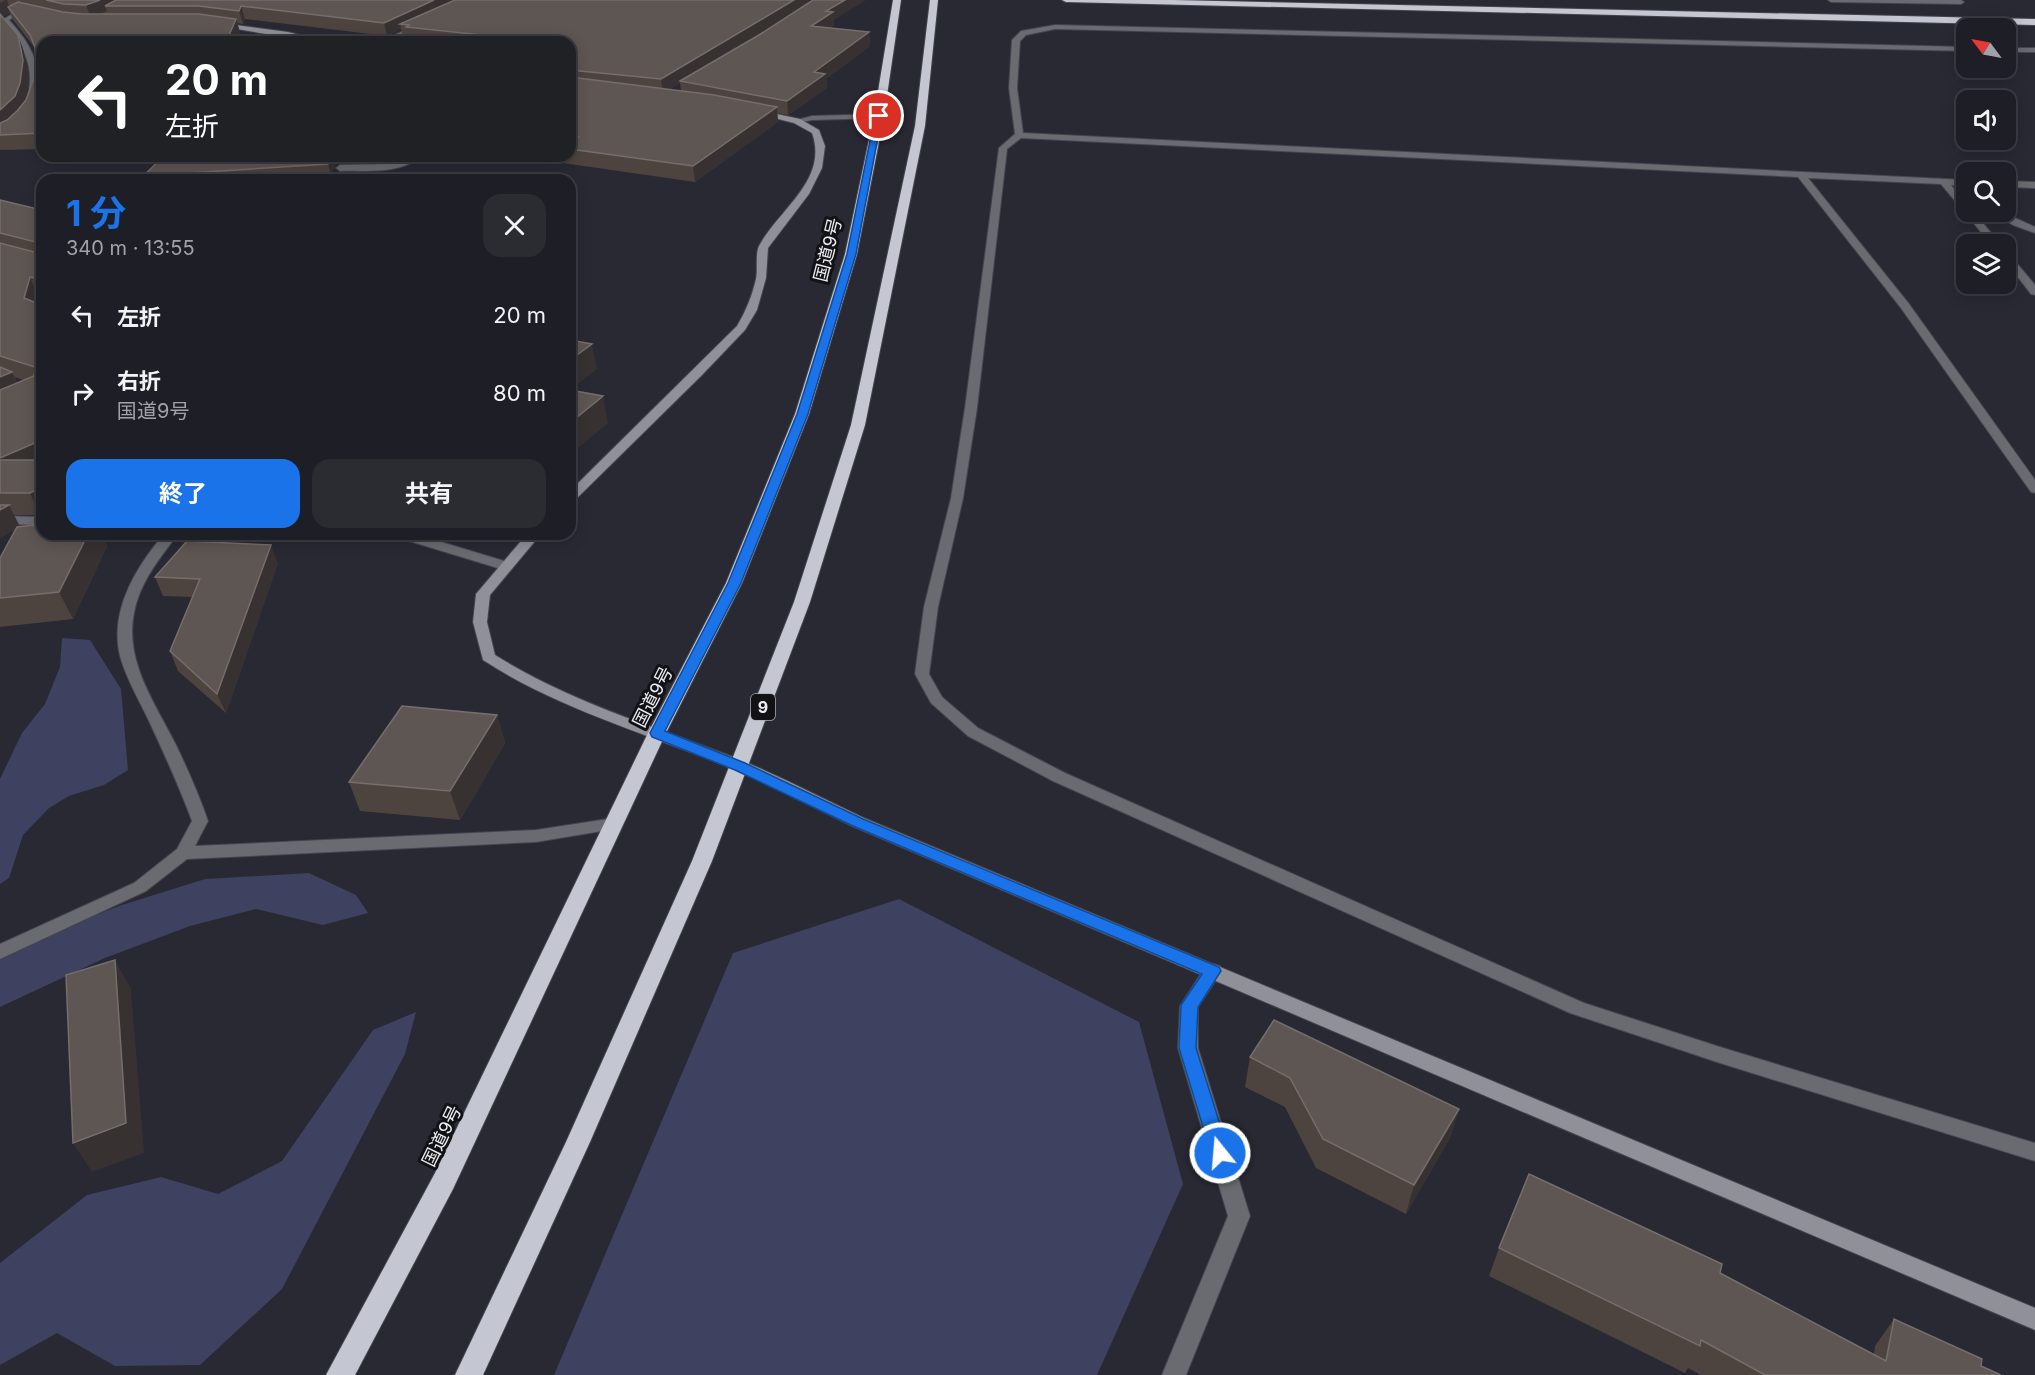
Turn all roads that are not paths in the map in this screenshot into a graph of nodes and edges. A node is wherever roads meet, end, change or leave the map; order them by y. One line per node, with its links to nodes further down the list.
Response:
1 (897, 0): 24 (highway, 国道9号)
2 (934, 0): 51 (highway, 9)
3 (1066, 0): 7 (highway)
4 (1493, 0): 10 (highway)
5 (1831, 0): 6 (street)
6 (1961, 2)
7 (1272, 3): 14 (highway)
8 (10, 8): 9 (street)
9 (21, 11): 13 (street); 22 (street)
10 (1976, 11)
11 (1988, 11): 12 (highway)
12 (2023, 12)
13 (33, 14)
14 (2035, 22)
15 (425, 23): 18 (street)
16 (213, 24): 17 (street)
17 (297, 36)
18 (396, 36)
19 (1956, 49): 26 (street)
20 (2016, 50): 21 (street)
21 (2035, 51)
22 (29, 105)
23 (743, 109): 25 (street)
24 (879, 116): 25 (street); 50 (highway, 国道9号)
25 (797, 121): 43 (street)
26 (1019, 135): 29 (street); 56 (street)
27 (410, 162): 28 (street)
28 (340, 168)
29 (1801, 175): 30 (street); 42 (street)
30 (1944, 182): 31 (street); 34 (street); 35 (street)
31 (1956, 183)
32 (2016, 184): 33 (street)
33 (2035, 185)
34 (1956, 189)
35 (1956, 196)
36 (1978, 222): 39 (street)
37 (2014, 222): 38 (street)
38 (2035, 230)
39 (1988, 234)
40 (2016, 268): 41 (street)
41 (2035, 292)
42 (2035, 489)
43 (576, 492)
44 (0, 520): 45 (street)
45 (36, 521)
46 (166, 540): 53 (street)
47 (421, 540): 49 (street)
48 (529, 540): 49 (street)
49 (506, 566): 50 (street)
50 (657, 733): 51 (street); 52 (highway, 国道9号)
51 (740, 766): 55 (street); 59 (highway, 9)
52 (614, 824): 53 (street); 58 (highway, 国道9号)
53 (183, 853): 54 (street)
54 (0, 952)
55 (1213, 971): 57 (street); 60 (street)
56 (2035, 1152)
57 (2035, 1319)
58 (340, 1375)
59 (469, 1375)
60 (1174, 1375)

